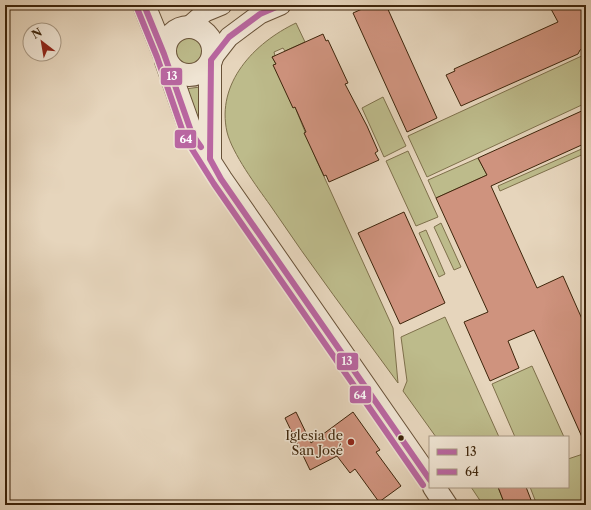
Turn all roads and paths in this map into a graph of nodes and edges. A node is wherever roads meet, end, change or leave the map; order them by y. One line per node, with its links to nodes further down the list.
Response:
1 (144, 5): 5 (street)
2 (222, 5): 4 (street)
3 (281, 5): 6 (street)
4 (188, 27): 5 (street); 6 (street)
5 (165, 58): 6 (street); 7 (street)
6 (211, 62): 7 (street)
7 (210, 159): 8 (street)
8 (429, 479)
9 (435, 488): 10 (street)
10 (446, 505)

